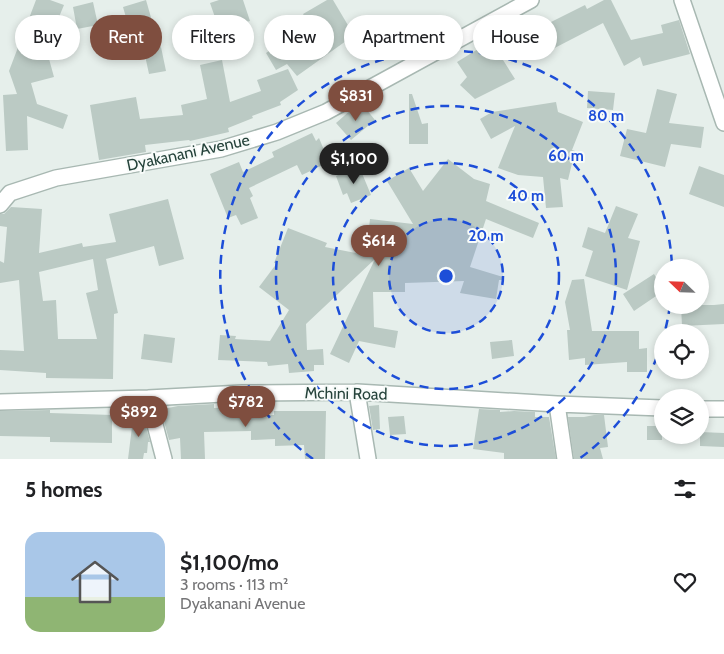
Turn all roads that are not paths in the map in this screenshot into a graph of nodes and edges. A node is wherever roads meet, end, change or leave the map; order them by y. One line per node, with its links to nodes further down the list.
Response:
1 (531, 0): 4 (street, Dyakanani Avenue)
2 (682, 0): 3 (street)
3 (724, 122)
4 (5, 192): 5 (street, Dyakanani Avenue)
5 (0, 205)
6 (357, 392): 7 (street, Mchini Road); 9 (street, Mchini Road); 14 (street)
7 (148, 398): 8 (street, Mchini Road); 13 (street)
8 (0, 402)
9 (557, 404): 10 (street, Mchini Road); 15 (street)
10 (654, 408)
11 (709, 409): 12 (street)
12 (724, 409)
13 (164, 459)
14 (368, 459)
15 (565, 459)

